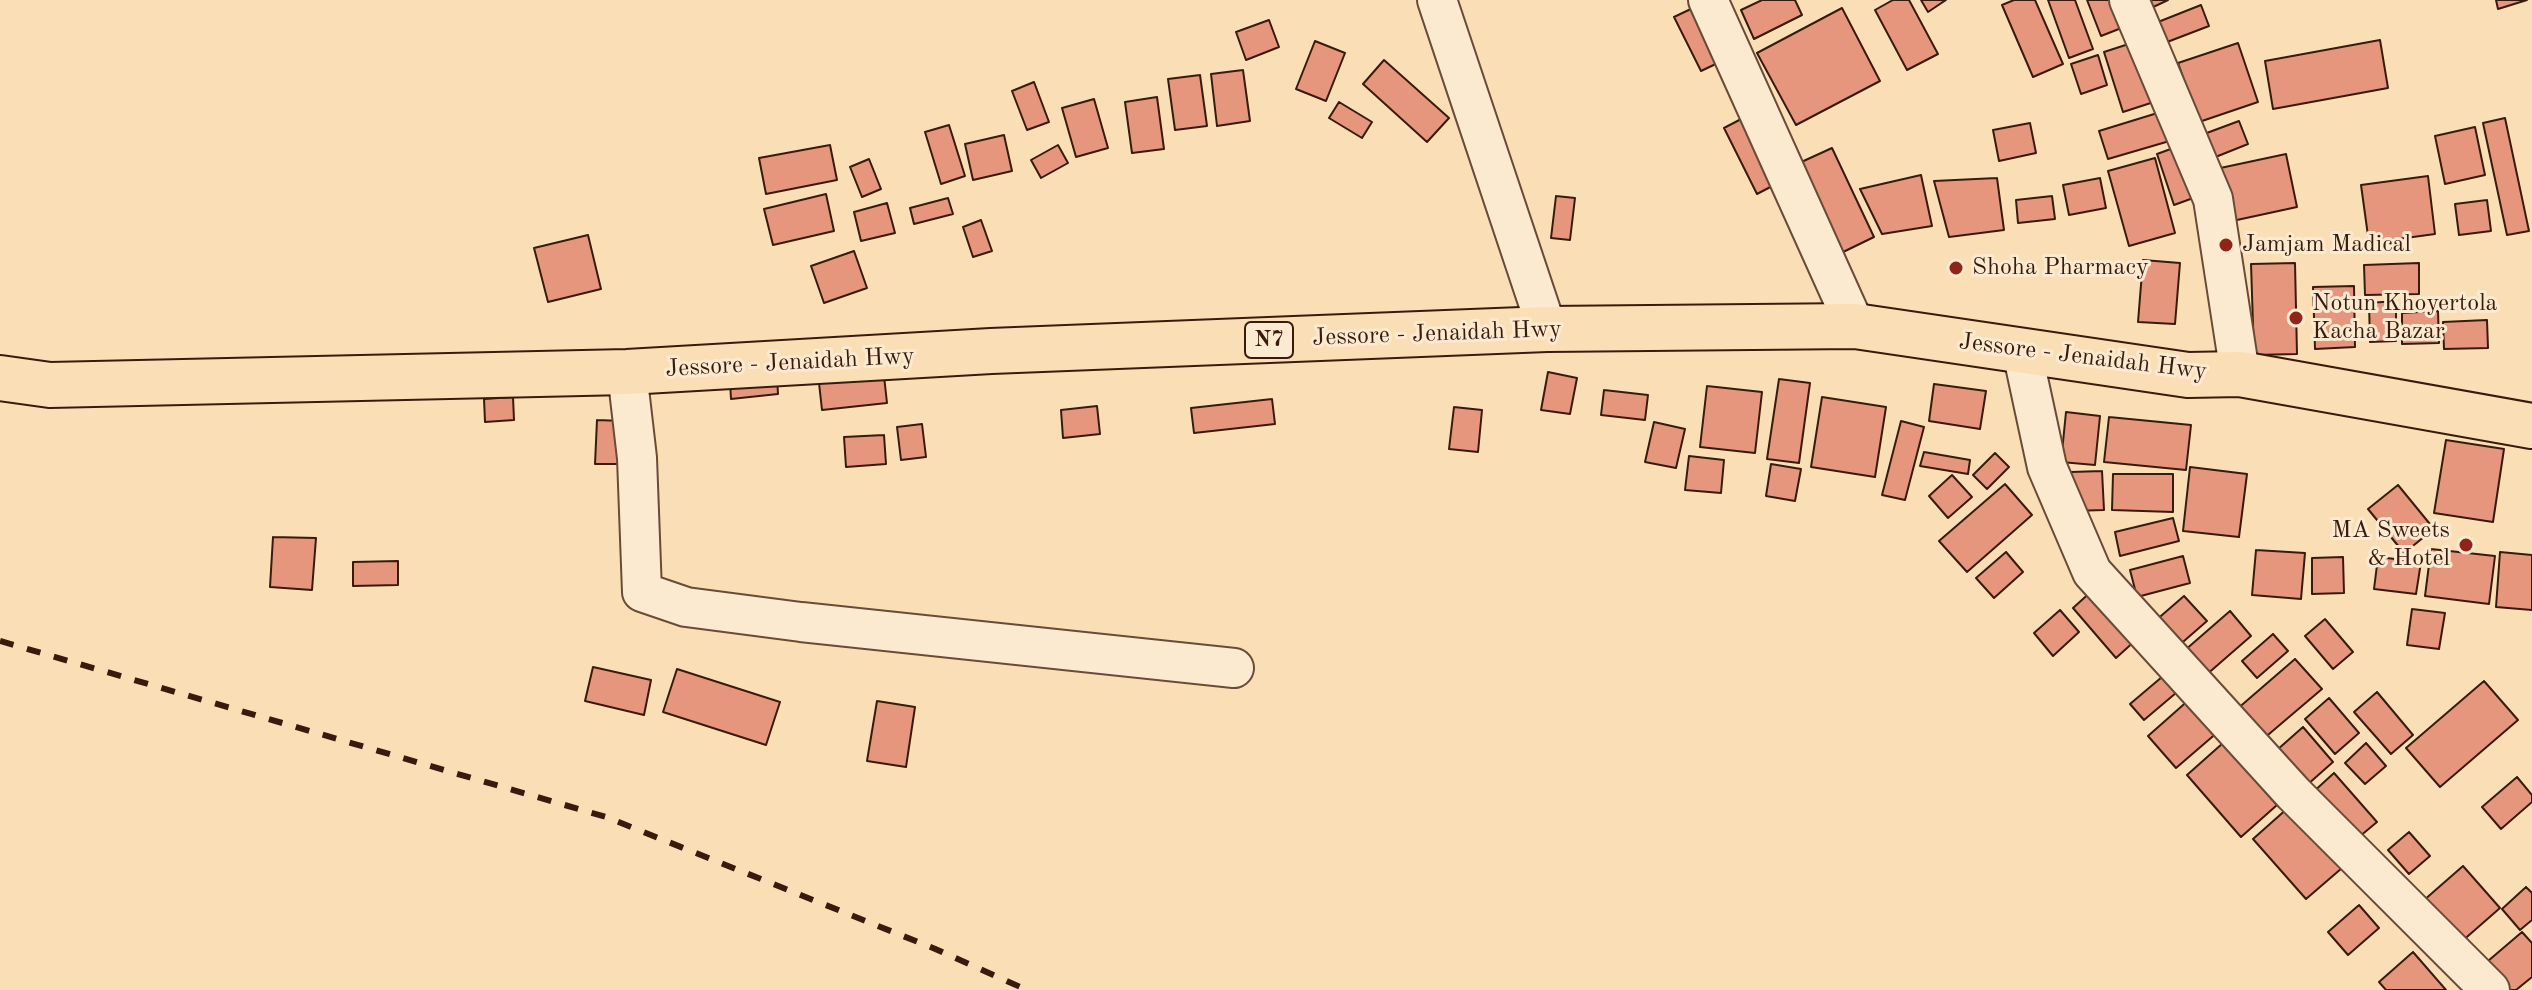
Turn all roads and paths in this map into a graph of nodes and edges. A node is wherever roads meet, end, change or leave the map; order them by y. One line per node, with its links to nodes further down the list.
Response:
1 (1437, 0): 5 (street)
2 (1708, 0): 4 (street)
3 (2129, 0): 8 (street)
4 (1855, 326): 5 (highway, Jessore - Jenaidah Hwy / N7); 6 (highway, Jessore - Jenaidah Hwy / N7)
5 (1547, 329): 7 (highway, Jessore - Jenaidah Hwy / N7)
6 (2022, 351): 8 (highway, Jessore - Jenaidah Hwy / N7); 12 (street)
7 (627, 372): 9 (highway, Jessore - Jenaidah Hwy / N7); 11 (street)
8 (2240, 374): 10 (highway, Jessore - Jenaidah Hwy / N7)
9 (0, 378)
10 (2532, 426)
11 (1234, 668)
12 (2490, 990)

